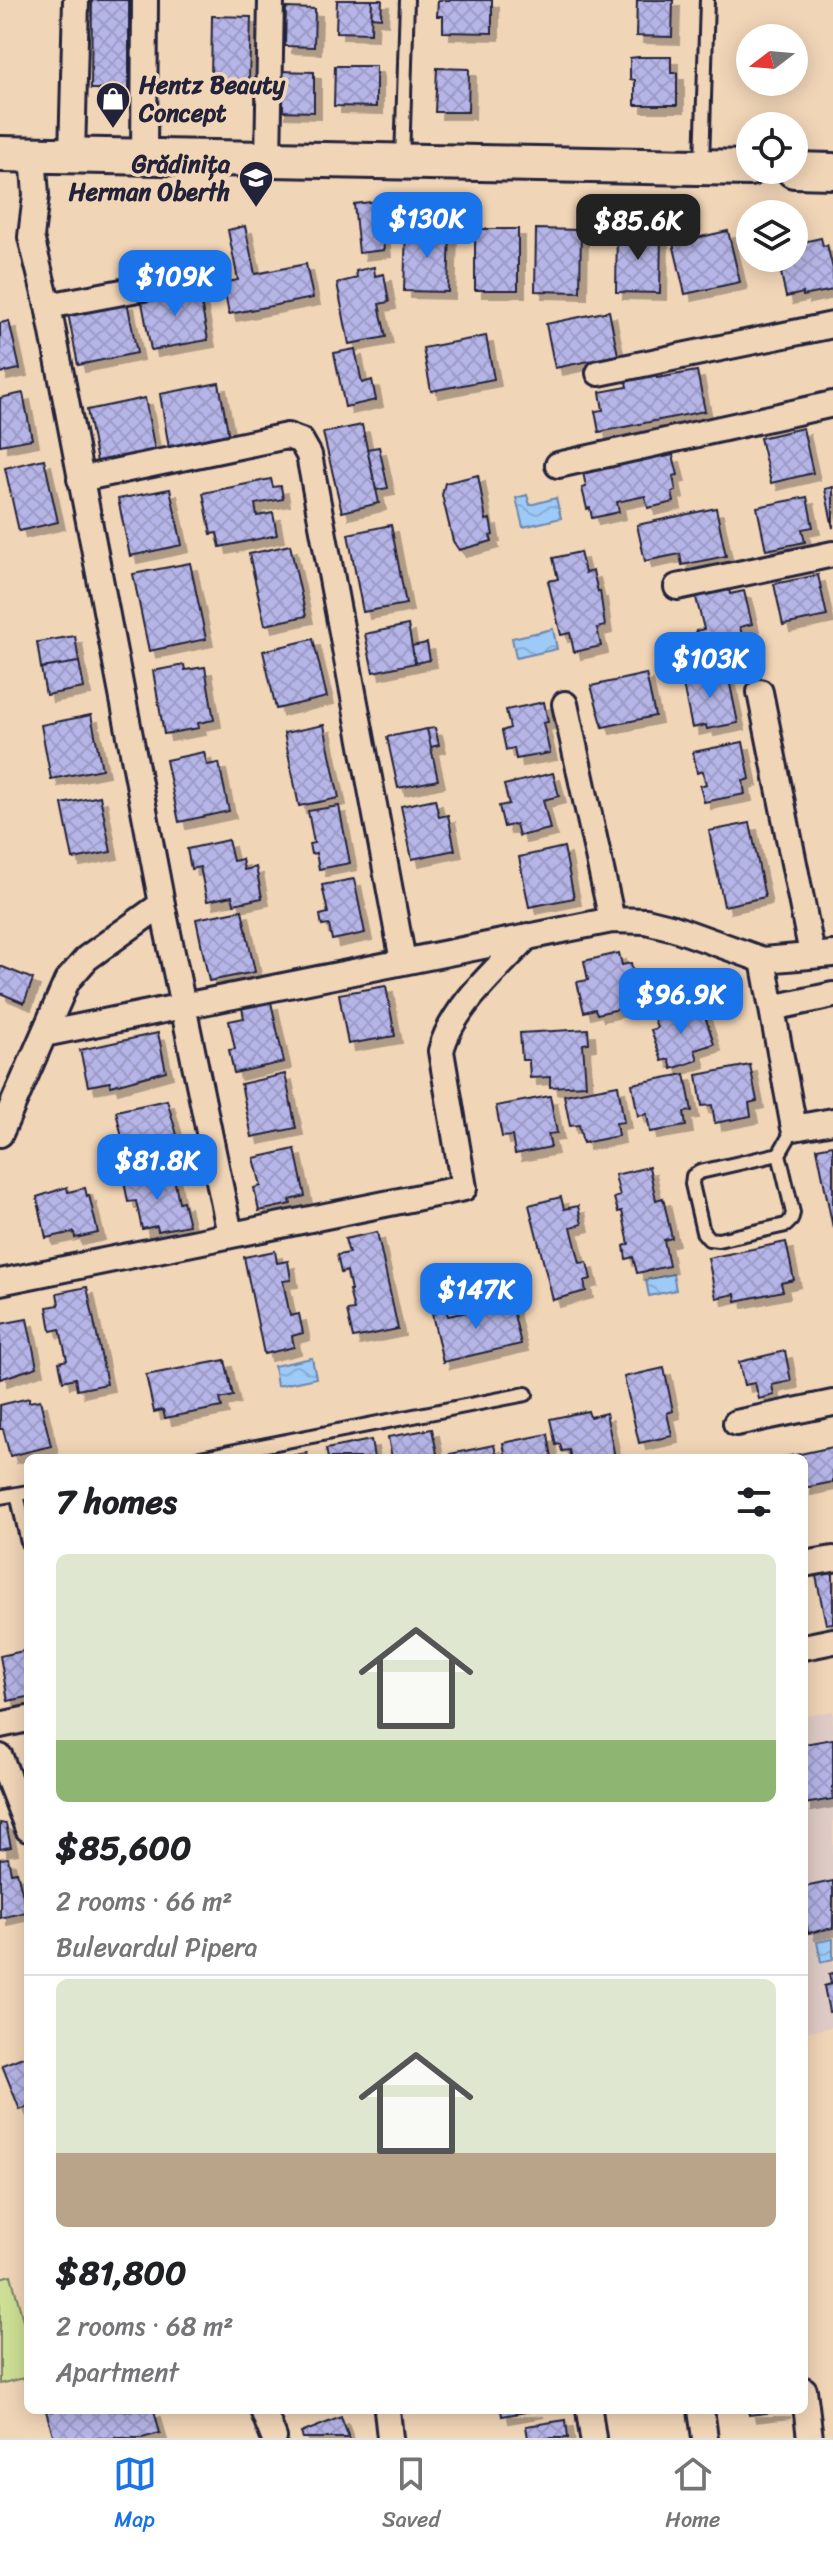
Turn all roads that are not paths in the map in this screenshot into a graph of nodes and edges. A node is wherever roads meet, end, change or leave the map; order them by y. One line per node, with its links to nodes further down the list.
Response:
1 (76, 0): 7 (street)
2 (145, 0): 8 (street)
3 (271, 0): 9 (street)
4 (407, 0): 10 (lane)
5 (707, 0): 11 (lane)
6 (17, 154): 7 (main road); 16 (street)
7 (72, 155): 8 (main road)
8 (144, 157): 9 (main road)
9 (268, 159): 10 (main road)
10 (402, 161): 11 (main road)
11 (702, 167): 12 (main road)
12 (736, 168)
13 (808, 170): 14 (main road)
14 (833, 171)
15 (186, 280): 16 (street)
16 (46, 296): 21 (street)
17 (833, 325): 18 (street)
18 (599, 373)
19 (833, 404): 20 (street)
20 (558, 465)
21 (80, 479): 26 (street); 31 (street)
22 (833, 554): 23 (street)
23 (677, 587)
24 (760, 692): 29 (street)
25 (565, 704): 27 (street)
26 (162, 904): 33 (street); 35 (street)
27 (612, 920): 28 (street); 30 (street)
28 (528, 936): 31 (street); 40 (street)
29 (822, 954): 30 (street)
30 (763, 960): 34 (street)
31 (403, 961): 33 (street)
32 (833, 995): 34 (street)
33 (182, 1004): 35 (street); 40 (street)
34 (772, 1008): 37 (street)
35 (44, 1034): 38 (street)
36 (833, 1121): 37 (street)
37 (794, 1128): 39 (lane)
38 (0, 1134)
39 (779, 1154): 39 (lane)
40 (230, 1234): 41 (street)
41 (0, 1282)
42 (526, 1394): 45 (lane)
43 (833, 1403): 44 (street)
44 (736, 1423)
45 (220, 1454)
46 (23, 1493): 47 (lane)
47 (0, 1497)
48 (833, 1559): 49 (street)
49 (808, 1563)
50 (833, 1641): 51 (street)
51 (808, 1646)
52 (24, 1720): 53 (street)
53 (0, 1725)
54 (0, 1757): 55 (street)
55 (24, 1815)
56 (265, 2414): 61 (street)
57 (387, 2414): 62 (street)
58 (590, 2414): 63 (street)
59 (702, 2414): 64 (street)
60 (807, 2414): 65 (street)
61 (274, 2438)
62 (390, 2438)
63 (593, 2438)
64 (705, 2438)
65 (810, 2438)

